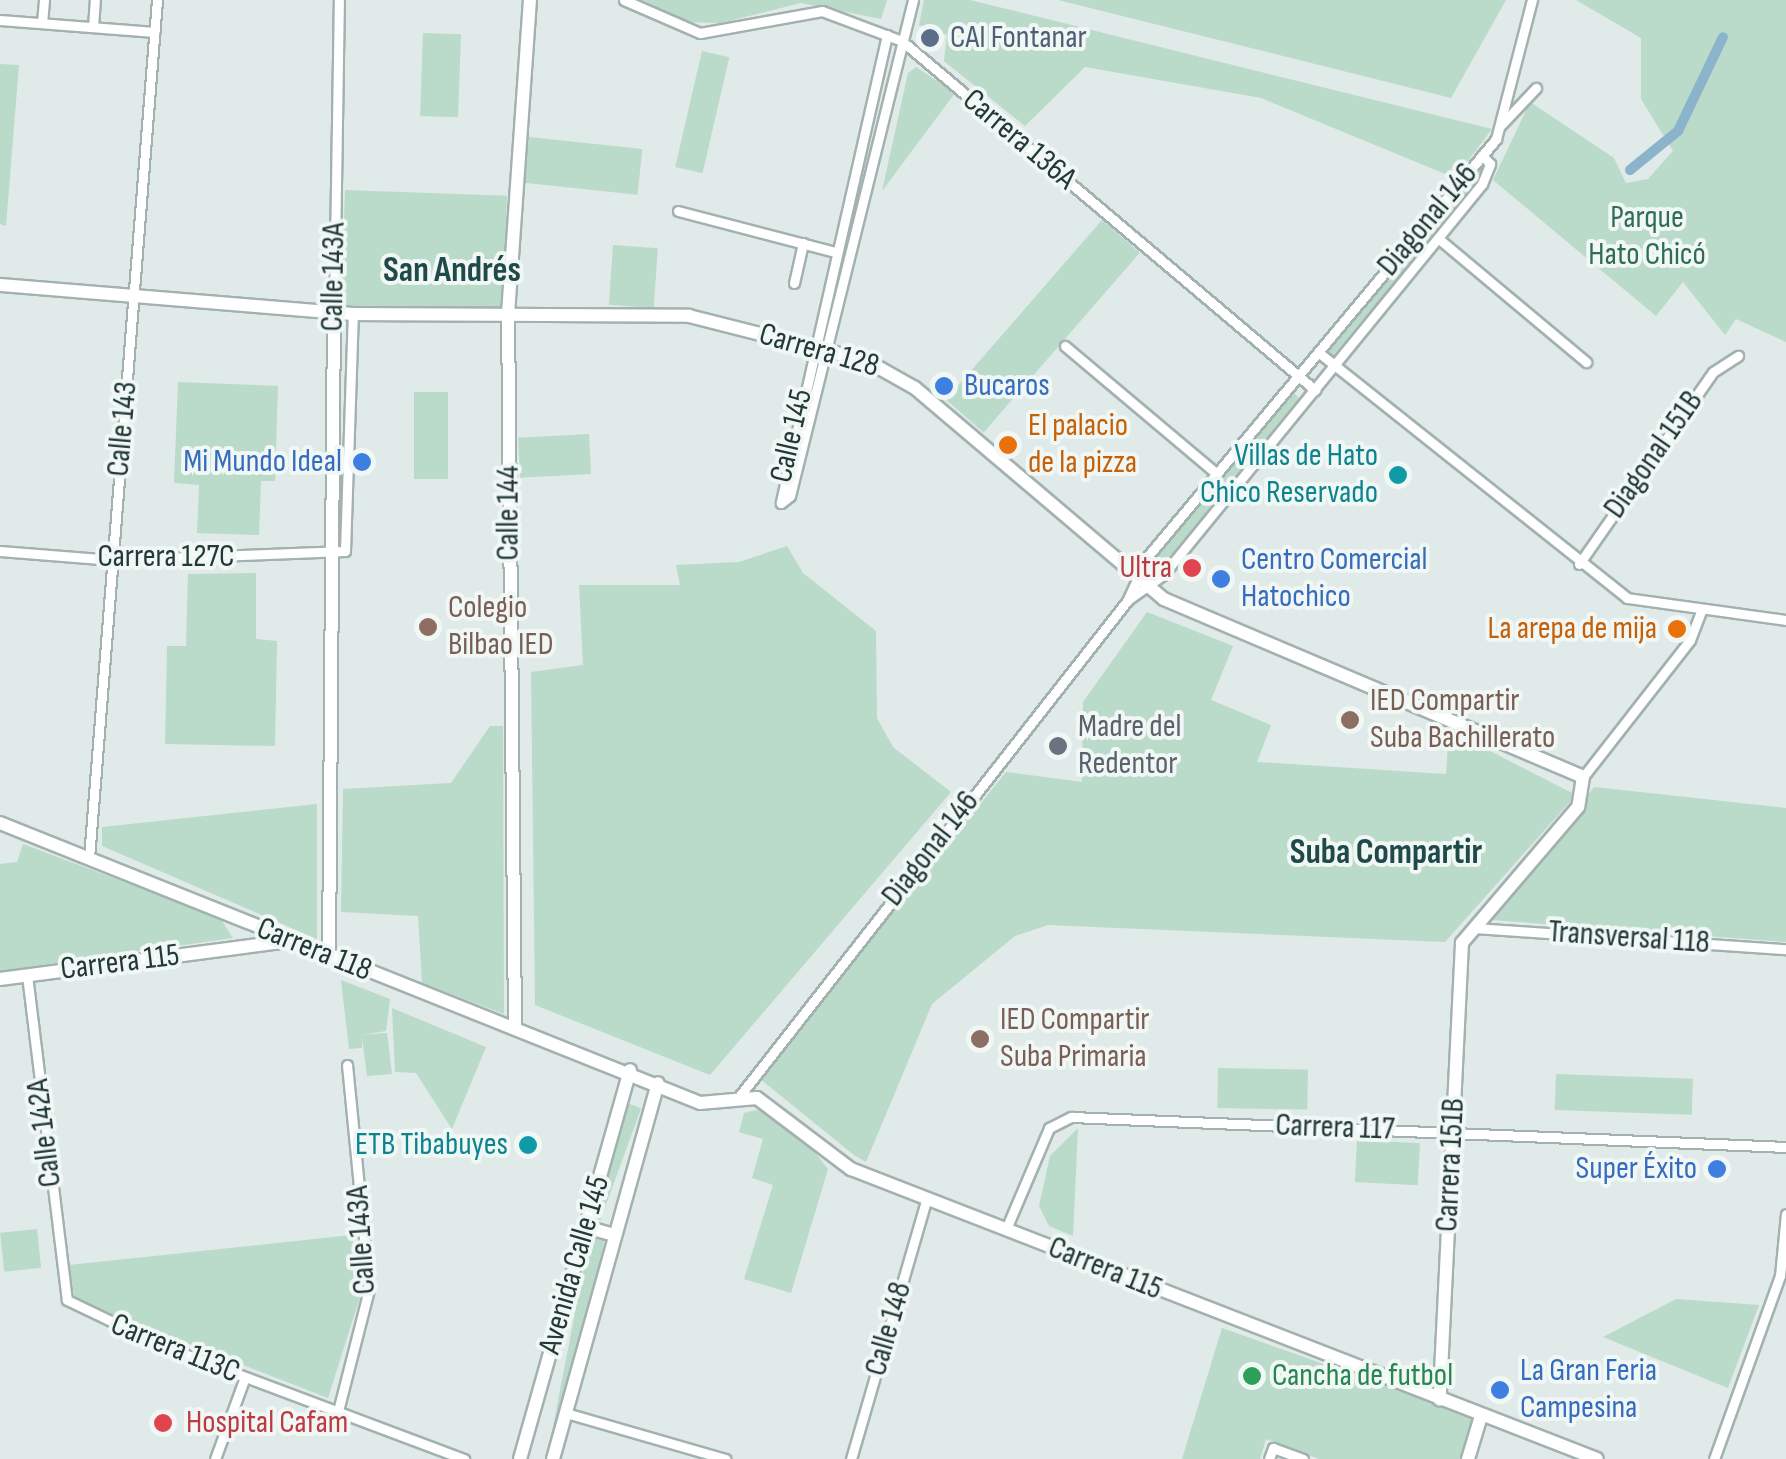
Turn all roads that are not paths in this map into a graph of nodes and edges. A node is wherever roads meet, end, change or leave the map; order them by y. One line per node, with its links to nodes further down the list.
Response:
1 (44, 0): 10 (street)
2 (95, 0): 11 (street)
3 (157, 0): 12 (street, Calle 143)
4 (339, 0): 25 (street, Calle 143A)
5 (530, 0): 27 (street, Calle 144)
6 (624, 0): 13 (street, Carrera 136A)
7 (914, 0): 14 (street, Calle 145)
8 (1532, 0): 16 (street)
9 (0, 20): 10 (street)
10 (42, 23): 11 (street)
11 (93, 27): 12 (street)
12 (154, 32): 24 (street, Calle 143)
13 (887, 35): 14 (street, Carrera 136A); 21 (street, Calle 145)
14 (902, 41): 30 (street, Calle 145); 35 (street, Carrera 136A)
15 (1536, 88): 16 (street)
16 (1501, 125): 17 (street)
17 (1482, 156): 19 (street, Diagonal 146); 31 (street, Diagonal 146)
18 (678, 211): 20 (street)
19 (1438, 238): 33 (street); 34 (street, Diagonal 146)
20 (803, 243): 21 (street); 22 (street)
21 (835, 252): 28 (street, Calle 145)
22 (794, 283)
23 (0, 285): 24 (street, Carrera 128)
24 (134, 295): 25 (street, Carrera 128); 40 (street, Calle 143)
25 (334, 312): 26 (street, Carrera 128); 39 (street, Calle 143A)
26 (353, 314): 27 (street, Carrera 128); 39 (street, Calle 143A)
27 (508, 314): 28 (street, Carrera 128); 58 (street, Calle 144)
28 (812, 346): 30 (street, Carrera 128); 30 (street, Calle 145)
29 (1066, 346): 37 (street)
30 (828, 351): 42 (street, Carrera 128)
31 (1318, 352): 34 (street); 35 (street, Diagonal 146)
32 (1738, 356): 41 (street, Diagonal 151B)
33 (1586, 362)
34 (1335, 365): 36 (street, Diagonal 146); 41 (street)
35 (1298, 376): 36 (street, Carrera 136A); 37 (street, Diagonal 146)
36 (1315, 390): 43 (street, Diagonal 146)
37 (1216, 473): 42 (street, Diagonal 146)
38 (0, 551): 40 (street, Carrera 127C)
39 (332, 554): 40 (street, Carrera 127C); 55 (street, Calle 143A)
40 (113, 560): 49 (street, Calle 143)
41 (1578, 564): 45 (street)
42 (1136, 577): 43 (street, Carrera 128); 44 (street, Diagonal 146)
43 (1148, 587): 44 (street, Diagonal 146); 47 (street, Carrera 128)
44 (1127, 601): 62 (street, Diagonal 146)
45 (1700, 612): 46 (street); 47 (street)
46 (1786, 620)
47 (1583, 777): 51 (street)
48 (0, 823): 49 (street, Carrera 118)
49 (90, 858): 50 (street, Carrera 118)
50 (244, 921): 52 (street, Carrera 118); 53 (street)
51 (1470, 930): 54 (street, Transversal 118); 63 (street, Carrera 151B)
52 (291, 941): 53 (street, Carrera 115); 55 (street, Carrera 118)
53 (239, 947): 56 (street, Carrera 115)
54 (1786, 948)
55 (329, 958): 58 (street, Carrera 118)
56 (27, 974): 57 (street, Carrera 115); 71 (street, Calle 142A)
57 (0, 979)
58 (515, 1027): 60 (street, Carrera 118)
59 (347, 1065): 74 (street, Calle 143A)
60 (630, 1070): 61 (street, Carrera 115); 67 (street, Avenida Calle 145)
61 (658, 1082): 62 (street, Carrera 115); 69 (street, Avenida Calle 145)
62 (738, 1098): 65 (street, Carrera 115)
63 (1452, 1133): 64 (street, Carrera 117); 68 (street, Carrera 117); 73 (street, Carrera 151B)
64 (1786, 1147)
65 (927, 1198): 68 (street, Carrera 115); 83 (street, Calle 148)
66 (1786, 1214): 70 (street)
67 (586, 1227): 69 (street); 80 (street, Avenida Calle 145)
68 (1006, 1229): 73 (street, Carrera 115)
69 (614, 1235): 75 (street, Avenida Calle 145)
70 (1783, 1276): 88 (street)
71 (63, 1292): 72 (street, Carrera 113C)
72 (245, 1377): 74 (street, Carrera 113C); 77 (street)
73 (1440, 1400): 76 (street, Carrera 115)
74 (338, 1411): 78 (street, Carrera 113C)
75 (566, 1413): 81 (street, Avenida Calle 145); 82 (street)
76 (1481, 1416): 86 (street); 87 (street, Carrera 115)
77 (215, 1459)
78 (464, 1459)
79 (510, 1459): 80 (street)
80 (520, 1459)
81 (553, 1459)
82 (725, 1459)
83 (851, 1459)
84 (1269, 1459): 85 (street)
85 (1303, 1459)
86 (1468, 1459)
87 (1597, 1459)
88 (1714, 1459)

